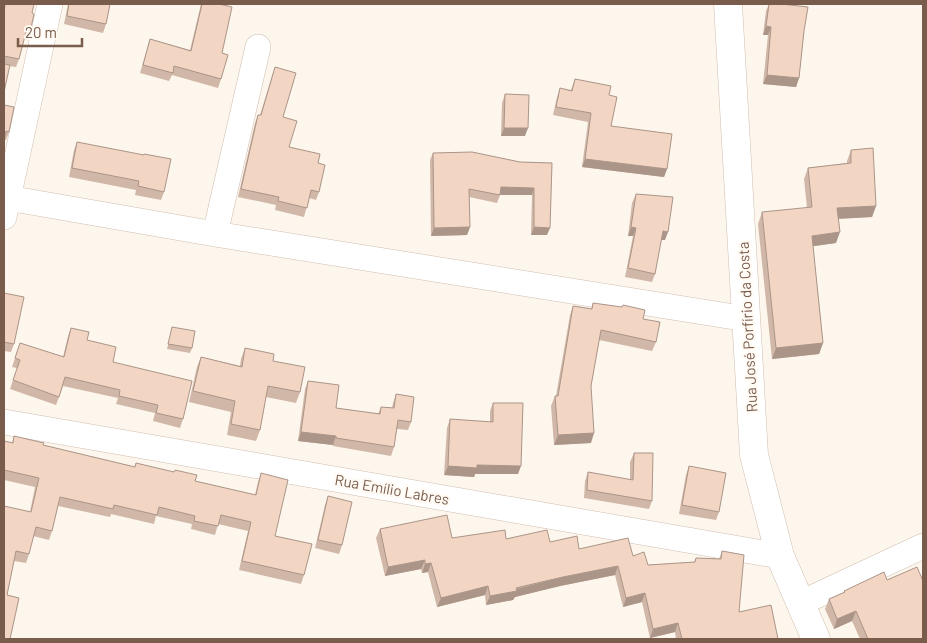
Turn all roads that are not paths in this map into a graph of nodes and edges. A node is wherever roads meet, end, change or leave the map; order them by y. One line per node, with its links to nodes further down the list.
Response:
1 (50, 4): 4 (street)
2 (728, 4): 6 (street, Rua José Porfírio da Costa)
3 (258, 47): 5 (street)
4 (6, 207): 5 (street)
5 (215, 234): 6 (street)
6 (747, 319): 9 (street, Rua José Porfírio da Costa)
7 (4, 422): 9 (street, Rua Emílio Labres)
8 (923, 546): 10 (street)
9 (780, 556): 10 (street, Rua José Porfírio da Costa)
10 (801, 603): 11 (street, Rua José Porfírio da Costa)
11 (816, 639)

